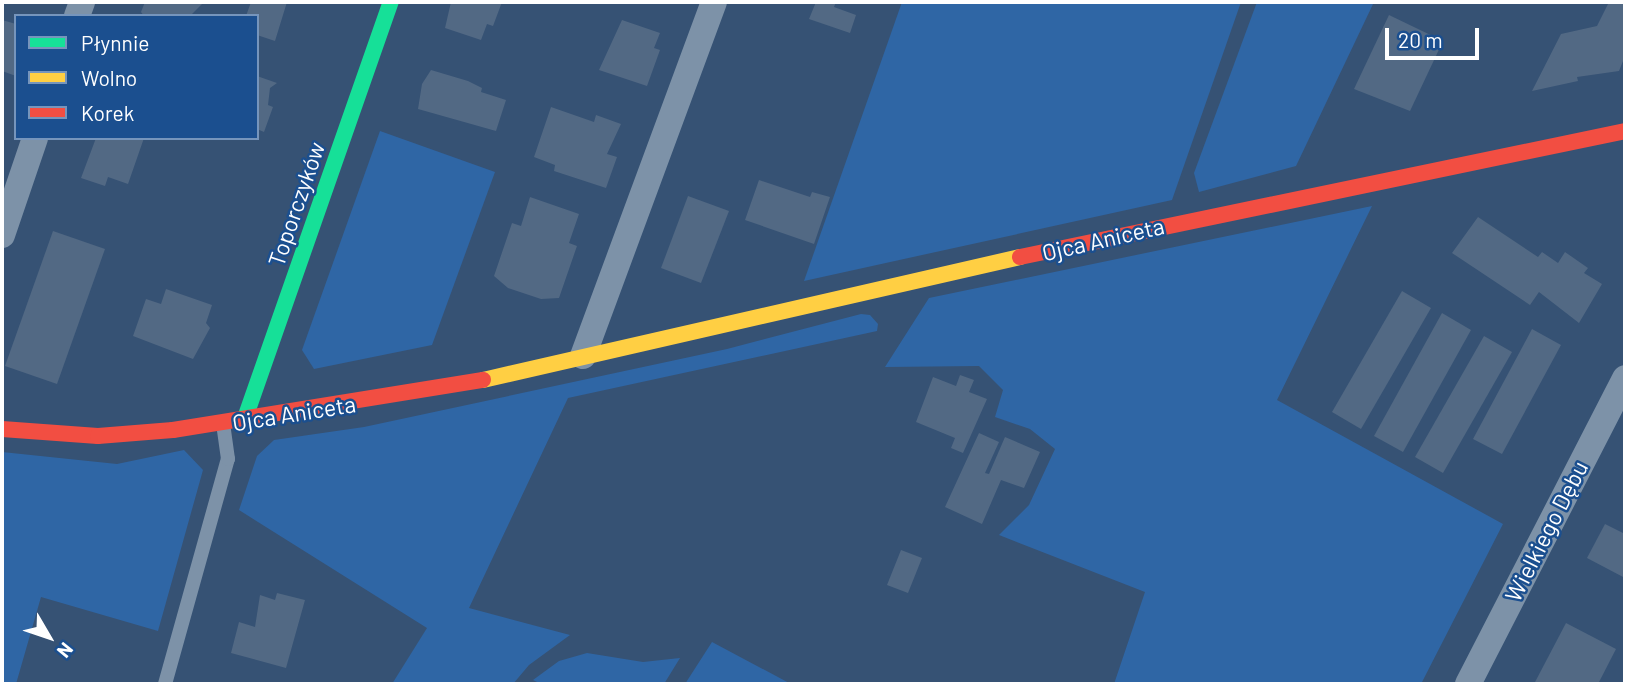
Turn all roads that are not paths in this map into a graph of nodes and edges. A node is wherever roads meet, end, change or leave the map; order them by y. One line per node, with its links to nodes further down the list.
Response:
1 (391, 2): 8 (street, Toporczyków)
2 (714, 2): 6 (street)
3 (1625, 131): 6 (street, Ojca Aniceta)
4 (34, 140): 5 (street)
5 (2, 236)
6 (583, 356): 8 (street, Ojca Aniceta)
7 (1625, 378): 12 (street, Wielkiego Dębu)
8 (244, 421): 9 (street, Ojca Aniceta)
9 (222, 424): 10 (street, Ojca Aniceta); 11 (lane)
10 (2, 429)
11 (164, 684)
12 (1468, 684)

